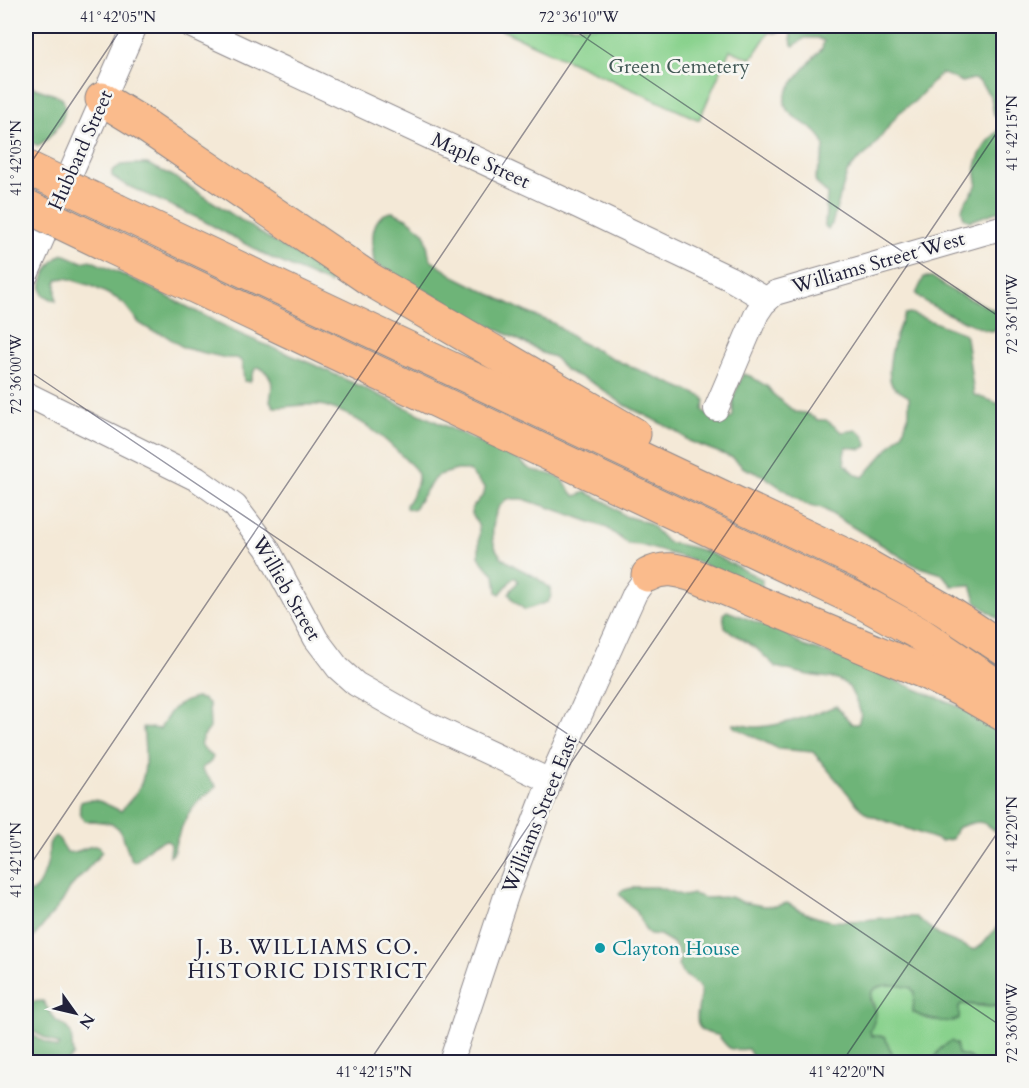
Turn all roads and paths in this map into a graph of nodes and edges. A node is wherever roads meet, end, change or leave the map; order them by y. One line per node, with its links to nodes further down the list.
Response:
1 (135, 26): 3 (street, Hubbard Street)
2 (192, 26): 8 (street, Maple Street)
3 (102, 99): 7 (street, Hubbard Street); 11 (highway)
4 (26, 167): 11 (highway, bridge)
5 (26, 206): 14 (highway, bridge)
6 (1004, 227): 8 (street, Williams Street West)
7 (26, 275)
8 (767, 300): 10 (street, Williams Street West)
9 (26, 394): 16 (street, Willieb Street)
10 (716, 409)
11 (693, 483): 13 (highway)
12 (648, 575): 15 (highway); 16 (street, Williams Street East)
13 (1004, 649)
14 (1004, 691)
15 (1004, 715)
16 (550, 782): 17 (street, Williams Street East)
17 (451, 1062)

